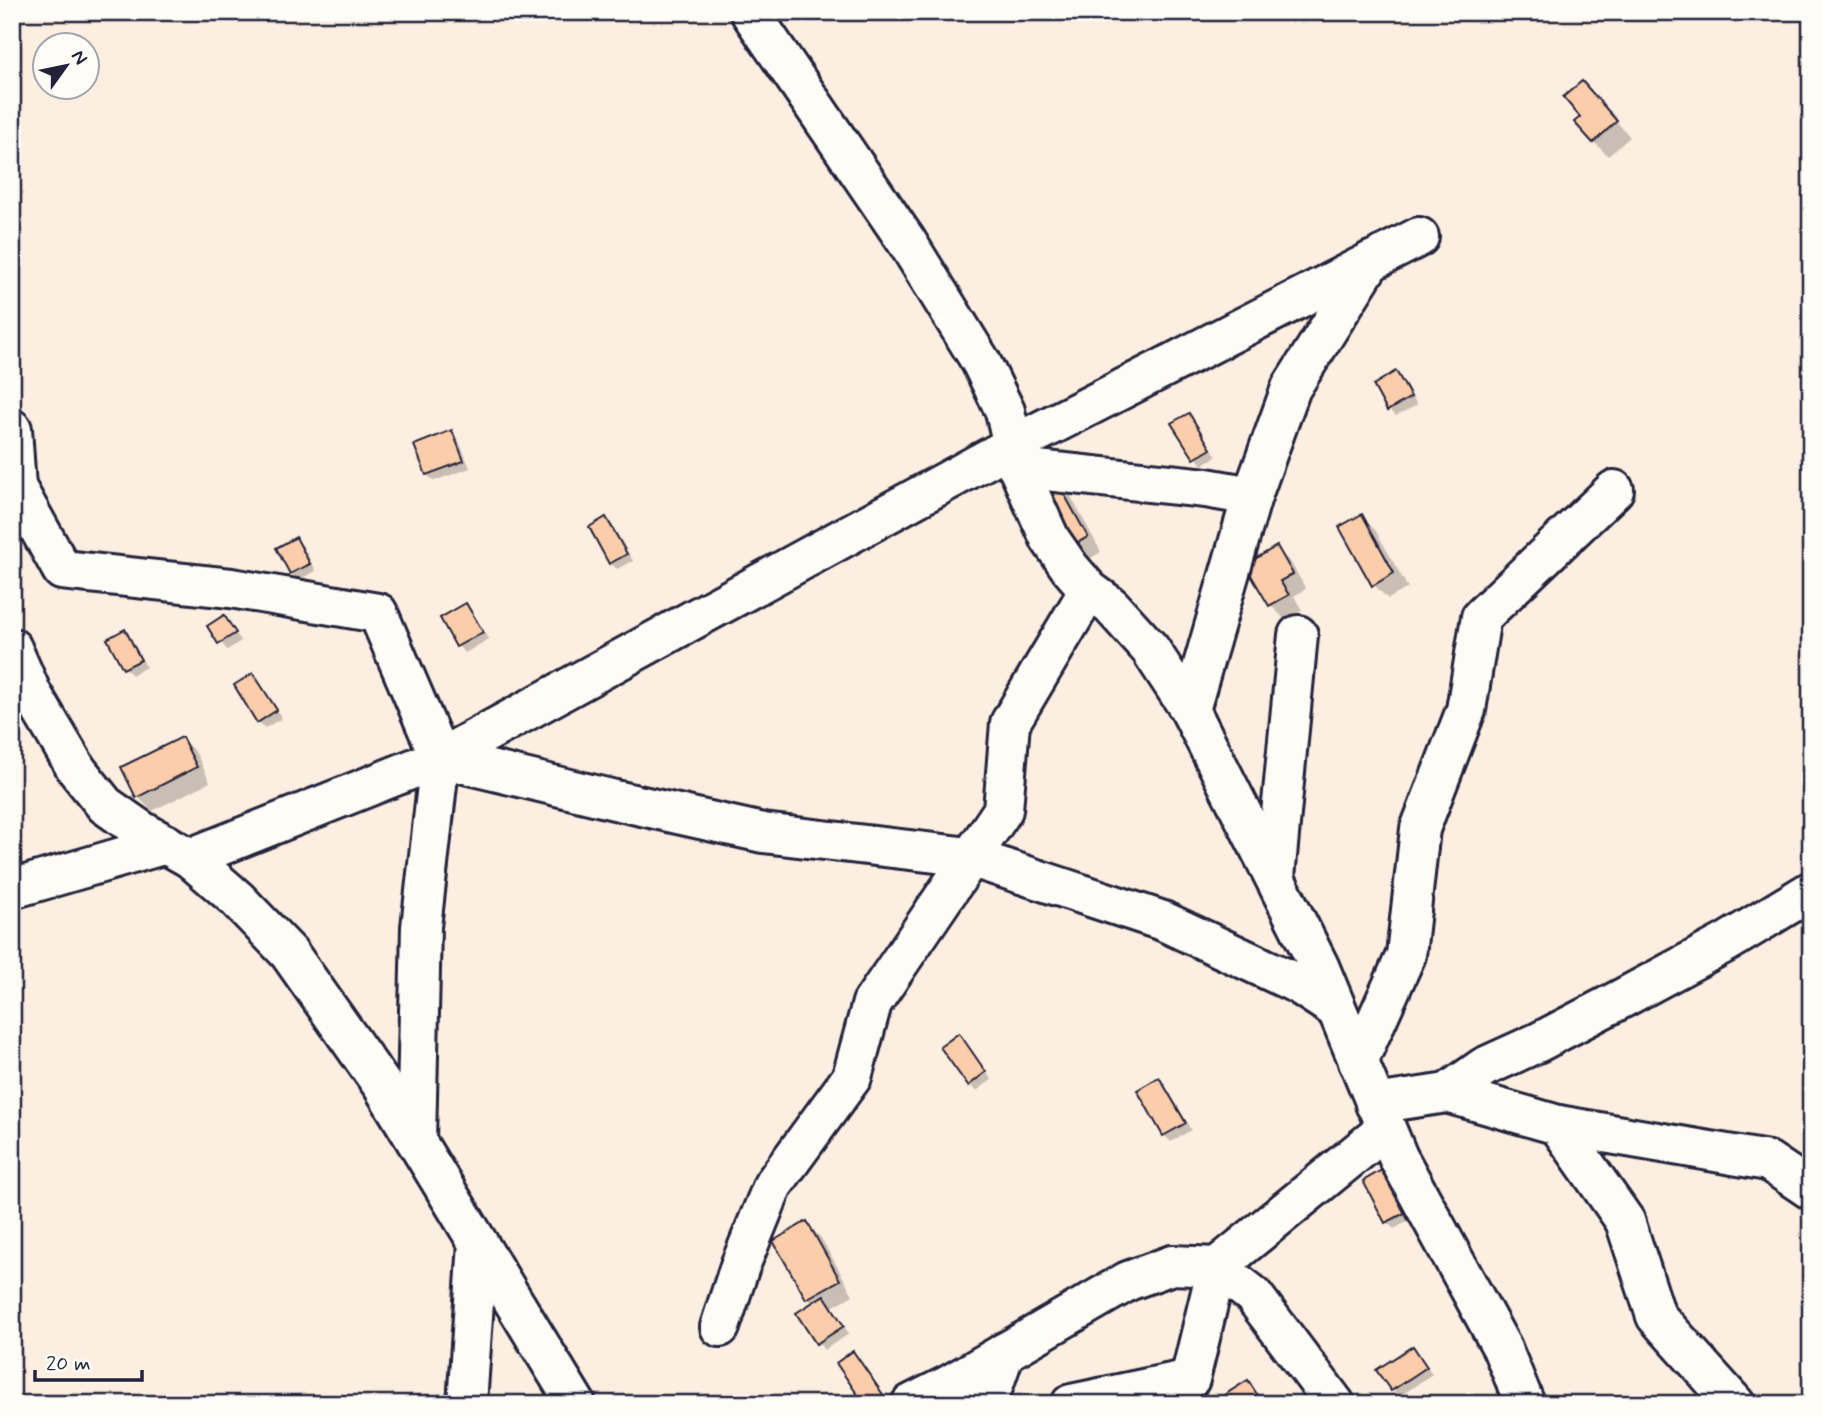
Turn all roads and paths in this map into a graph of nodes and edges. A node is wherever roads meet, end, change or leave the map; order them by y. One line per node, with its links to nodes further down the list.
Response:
1 (750, 12): 5 (street)
2 (1419, 237): 3 (street)
3 (1371, 261): 5 (street); 7 (street)
4 (12, 429): 8 (street)
5 (1016, 456): 7 (street); 9 (street); 13 (street)
6 (1614, 489): 20 (street)
7 (1252, 496): 12 (street)
8 (14, 502): 13 (street)
9 (1089, 590): 12 (street); 15 (street)
10 (1298, 635): 16 (street)
11 (13, 655): 14 (street)
12 (1190, 710): 16 (street)
13 (440, 758): 14 (street); 15 (street); 24 (street)
14 (178, 851): 17 (street); 24 (street)
15 (970, 857): 19 (street); 28 (street)
16 (1275, 877): 19 (street)
17 (12, 890)
18 (1811, 891): 21 (street)
19 (1336, 1009): 20 (street)
20 (1358, 1062): 22 (street)
21 (1447, 1093): 22 (street); 23 (street)
22 (1381, 1117): 27 (street); 36 (street)
23 (1558, 1125): 25 (street); 37 (street)
24 (416, 1140): 26 (street)
25 (1811, 1189)
26 (478, 1243): 30 (street); 31 (street)
27 (1217, 1266): 29 (street); 34 (street); 35 (street)
28 (720, 1327)
29 (1005, 1352): 32 (street); 33 (street)
30 (467, 1404)
31 (576, 1404)
32 (911, 1404)
33 (987, 1404)
34 (1071, 1404)
35 (1335, 1404)
36 (1525, 1404)
37 (1734, 1404)

